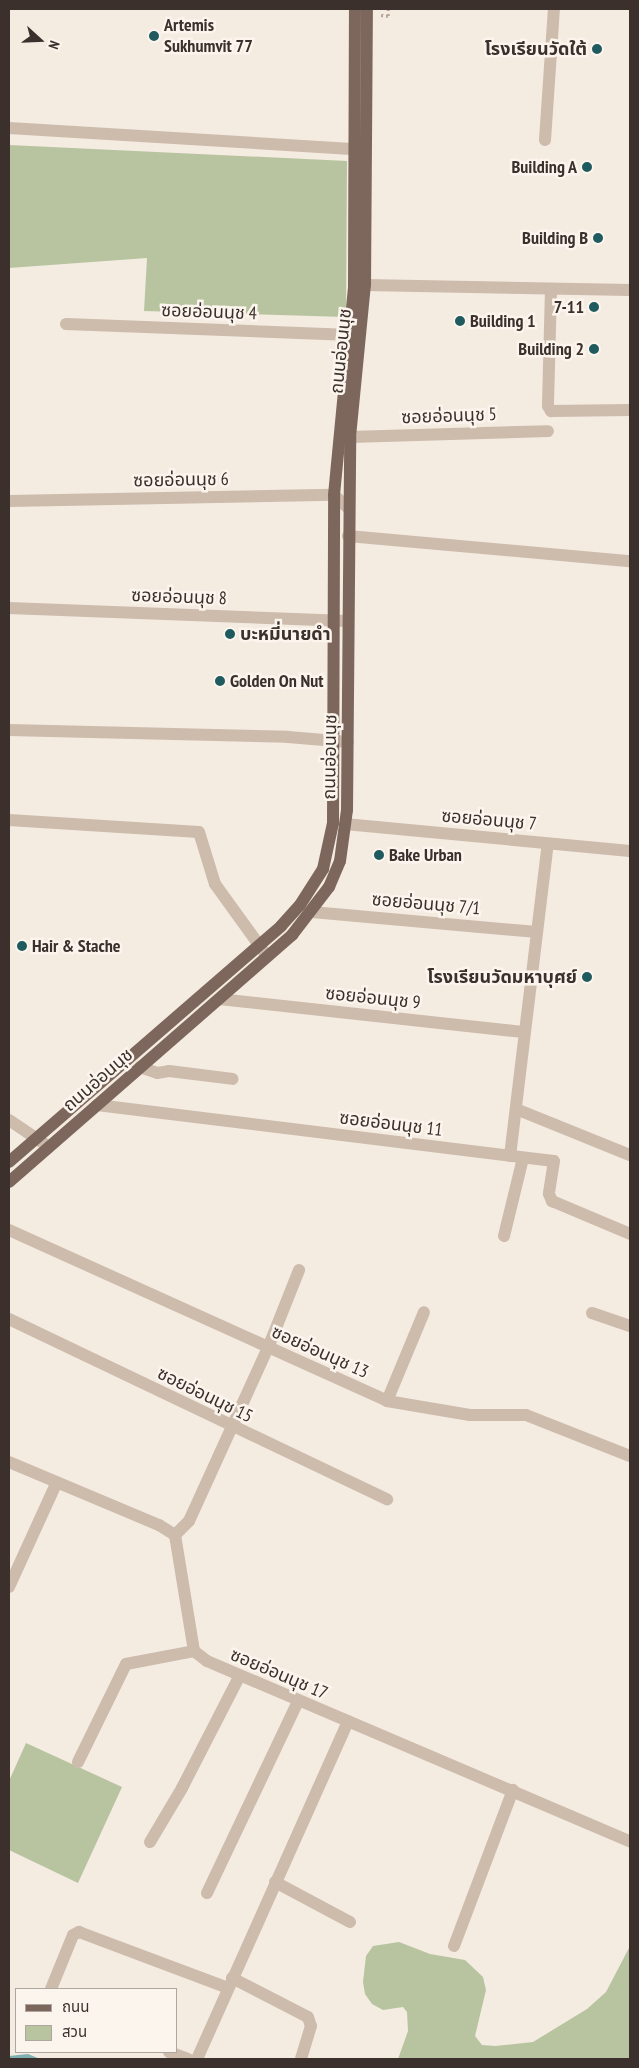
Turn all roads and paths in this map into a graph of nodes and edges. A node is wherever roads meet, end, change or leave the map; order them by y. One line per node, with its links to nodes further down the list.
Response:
1 (354, 9): 6 (main road, ถนนอ่อนนุช)
2 (367, 9): 6 (main road, ถนนอ่อนนุช)
3 (388, 9): 5 (path)
4 (554, 9): 8 (street)
5 (380, 15)
6 (362, 56): 9 (main road, ถนนอ่อนนุช)
7 (9, 128): 9 (street)
8 (545, 140)
9 (361, 149): 10 (main road, ถนนอ่อนนุช)
10 (359, 286): 11 (street); 14 (main road, ถนนอ่อนนุช); 17 (main road, ถนนอ่อนนุช)
11 (551, 289): 12 (street); 15 (street)
12 (630, 290)
13 (66, 324): 14 (street, ซอยอ่อนนุช 4)
14 (351, 335): 18 (main road, ถนนอ่อนนุช)
15 (630, 410)
16 (548, 431): 17 (street, ซอยอ่อนนุช 5)
17 (350, 437): 20 (main road, ถนนอ่อนนุช)
18 (334, 495): 19 (street, ซอยอ่อนนุช 6); 20 (street); 24 (main road, ถนนอ่อนนุช)
19 (9, 501)
20 (348, 508): 21 (main road, ถนนอ่อนนุช)
21 (348, 536): 22 (street); 24 (main road, ถนนอ่อนนุช)
22 (630, 561)
23 (9, 608): 24 (street, ซอยอ่อนนุช 8)
24 (341, 621): 26 (main road, ถนนอ่อนนุช); 27 (main road, ถนนอ่อนนุช)
25 (9, 730): 26 (street)
26 (333, 742): 27 (street); 34 (main road, ถนนอ่อนนุช)
27 (348, 742): 29 (main road, ถนนอ่อนนุช)
28 (9, 820): 34 (street)
29 (345, 824): 30 (street, ซอยอ่อนนุช 7); 32 (main road, ถนนอ่อนนุช)
30 (548, 844): 31 (street, ซอยอ่อนนุช 7); 33 (street)
31 (630, 851)
32 (312, 912): 33 (street, ซอยอ่อนนุช 7/1); 35 (main road, ถนนอ่อนนุช)
33 (537, 932): 37 (street)
34 (258, 944): 35 (street); 43 (main road, ถนนอ่อนนุช)
35 (267, 956): 36 (main road, ถนนอ่อนนุช)
36 (219, 999): 37 (street, ซอยอ่อนนุช 9); 38 (main road, ถนนอ่อนนุช)
37 (524, 1032): 41 (street)
38 (140, 1067): 39 (street); 40 (main road, ถนนอ่อนนุช)
39 (233, 1079)
40 (97, 1105): 44 (main road, ถนนอ่อนนุช); 46 (street, ซอยอ่อนนุช 11)
41 (516, 1109): 45 (street); 46 (street)
42 (9, 1120): 43 (street)
43 (36, 1138): 44 (street); 47 (main road, ถนนอ่อนนุช)
44 (49, 1147): 48 (main road, ถนนอ่อนนุช)
45 (630, 1155)
46 (517, 1157): 50 (street, ซอยอ่อนนุช 11); 51 (street)
47 (9, 1162)
48 (9, 1182)
49 (9, 1230): 57 (street, ซอยอ่อนนุช 13)
50 (630, 1234)
51 (504, 1236)
52 (299, 1270): 57 (street)
53 (424, 1312): 58 (street)
54 (592, 1313): 56 (street)
55 (9, 1320): 59 (street, ซอยอ่อนนุช 15)
56 (630, 1326)
57 (268, 1348): 58 (street, ซอยอ่อนนุช 13); 59 (street)
58 (387, 1401): 60 (street, ซอยอ่อนนุช 13)
59 (230, 1427): 63 (street, ซอยอ่อนนุช 15); 64 (street)
60 (630, 1456)
61 (9, 1462): 62 (street)
62 (56, 1484): 64 (street); 65 (street)
63 (387, 1499)
64 (175, 1535): 66 (street)
65 (9, 1587)
66 (194, 1651): 67 (street, ซอยอ่อนนุช 17); 70 (street)
67 (239, 1677): 68 (street, ซอยอ่อนนุช 17); 73 (street)
68 (298, 1701): 69 (street, ซอยอ่อนนุช 17); 75 (street)
69 (348, 1721): 71 (street, ซอยอ่อนนุช 17); 74 (street)
70 (78, 1762)
71 (513, 1790): 72 (street, ซอยอ่อนนุช 17); 77 (street)
72 (630, 1841)
73 (150, 1842)
74 (275, 1882): 76 (street); 78 (street)
75 (207, 1893)
76 (350, 1922)
77 (454, 1946)
78 (230, 1983): 79 (street); 84 (street); 85 (street)
79 (51, 1988)
80 (172, 2053): 83 (street)
81 (21, 2059): 82 (path)
82 (27, 2059)
83 (188, 2059)
84 (197, 2059)
85 (302, 2059)

